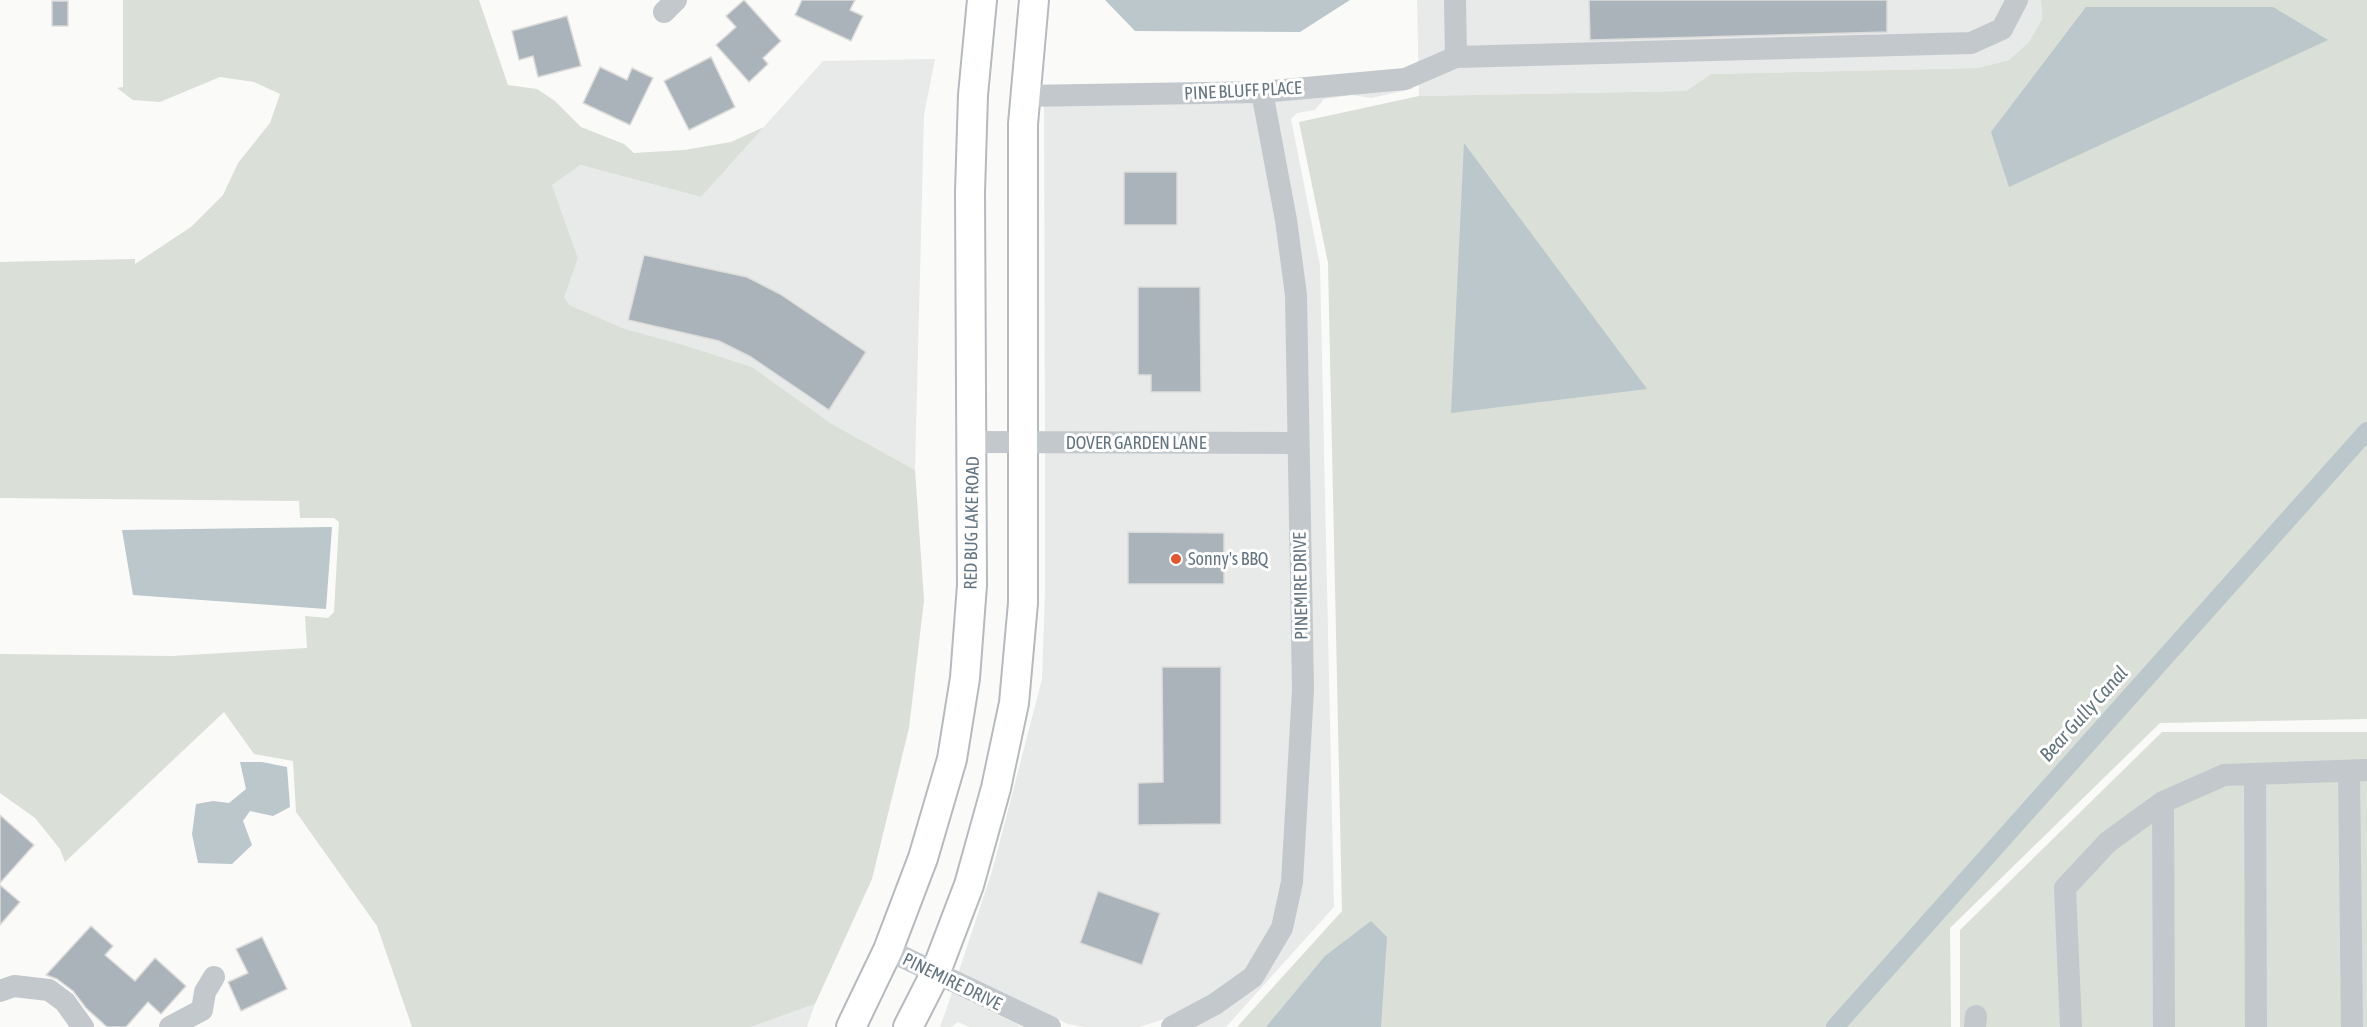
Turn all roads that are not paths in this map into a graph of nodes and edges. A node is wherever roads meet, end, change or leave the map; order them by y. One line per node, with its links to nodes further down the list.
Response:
1 (982, 0): 8 (main road, RED BUG LAKE ROAD)
2 (1034, 0): 7 (main road)
3 (1455, 0): 5 (street)
4 (2017, 0): 5 (street)
5 (1456, 57): 6 (street, PINE BLUFF PLACE)
6 (1262, 92): 7 (street, PINE BLUFF PLACE); 10 (street, PINEMIRE DRIVE)
7 (1024, 96): 9 (main road)
8 (973, 442): 9 (street, DOVER GARDEN LANE); 14 (main road, RED BUG LAKE ROAD)
9 (1025, 442): 10 (street, DOVER GARDEN LANE); 15 (main road)
10 (1298, 443): 23 (street, PINEMIRE DRIVE)
11 (2358, 771): 12 (street); 27 (street)
12 (2255, 774): 13 (street); 26 (street)
13 (2163, 802): 24 (street); 25 (street)
14 (888, 950): 15 (street, PINEMIRE DRIVE); 20 (main road, RED BUG LAKE ROAD)
15 (935, 974): 21 (main road); 22 (street, PINEMIRE DRIVE)
16 (214, 977): 19 (street)
17 (0, 991): 18 (street)
18 (83, 1027)
19 (170, 1027)
20 (851, 1027)
21 (908, 1027)
22 (1050, 1027)
23 (1172, 1027)
24 (2071, 1027)
25 (2164, 1027)
26 (2256, 1027)
27 (2352, 1027)

